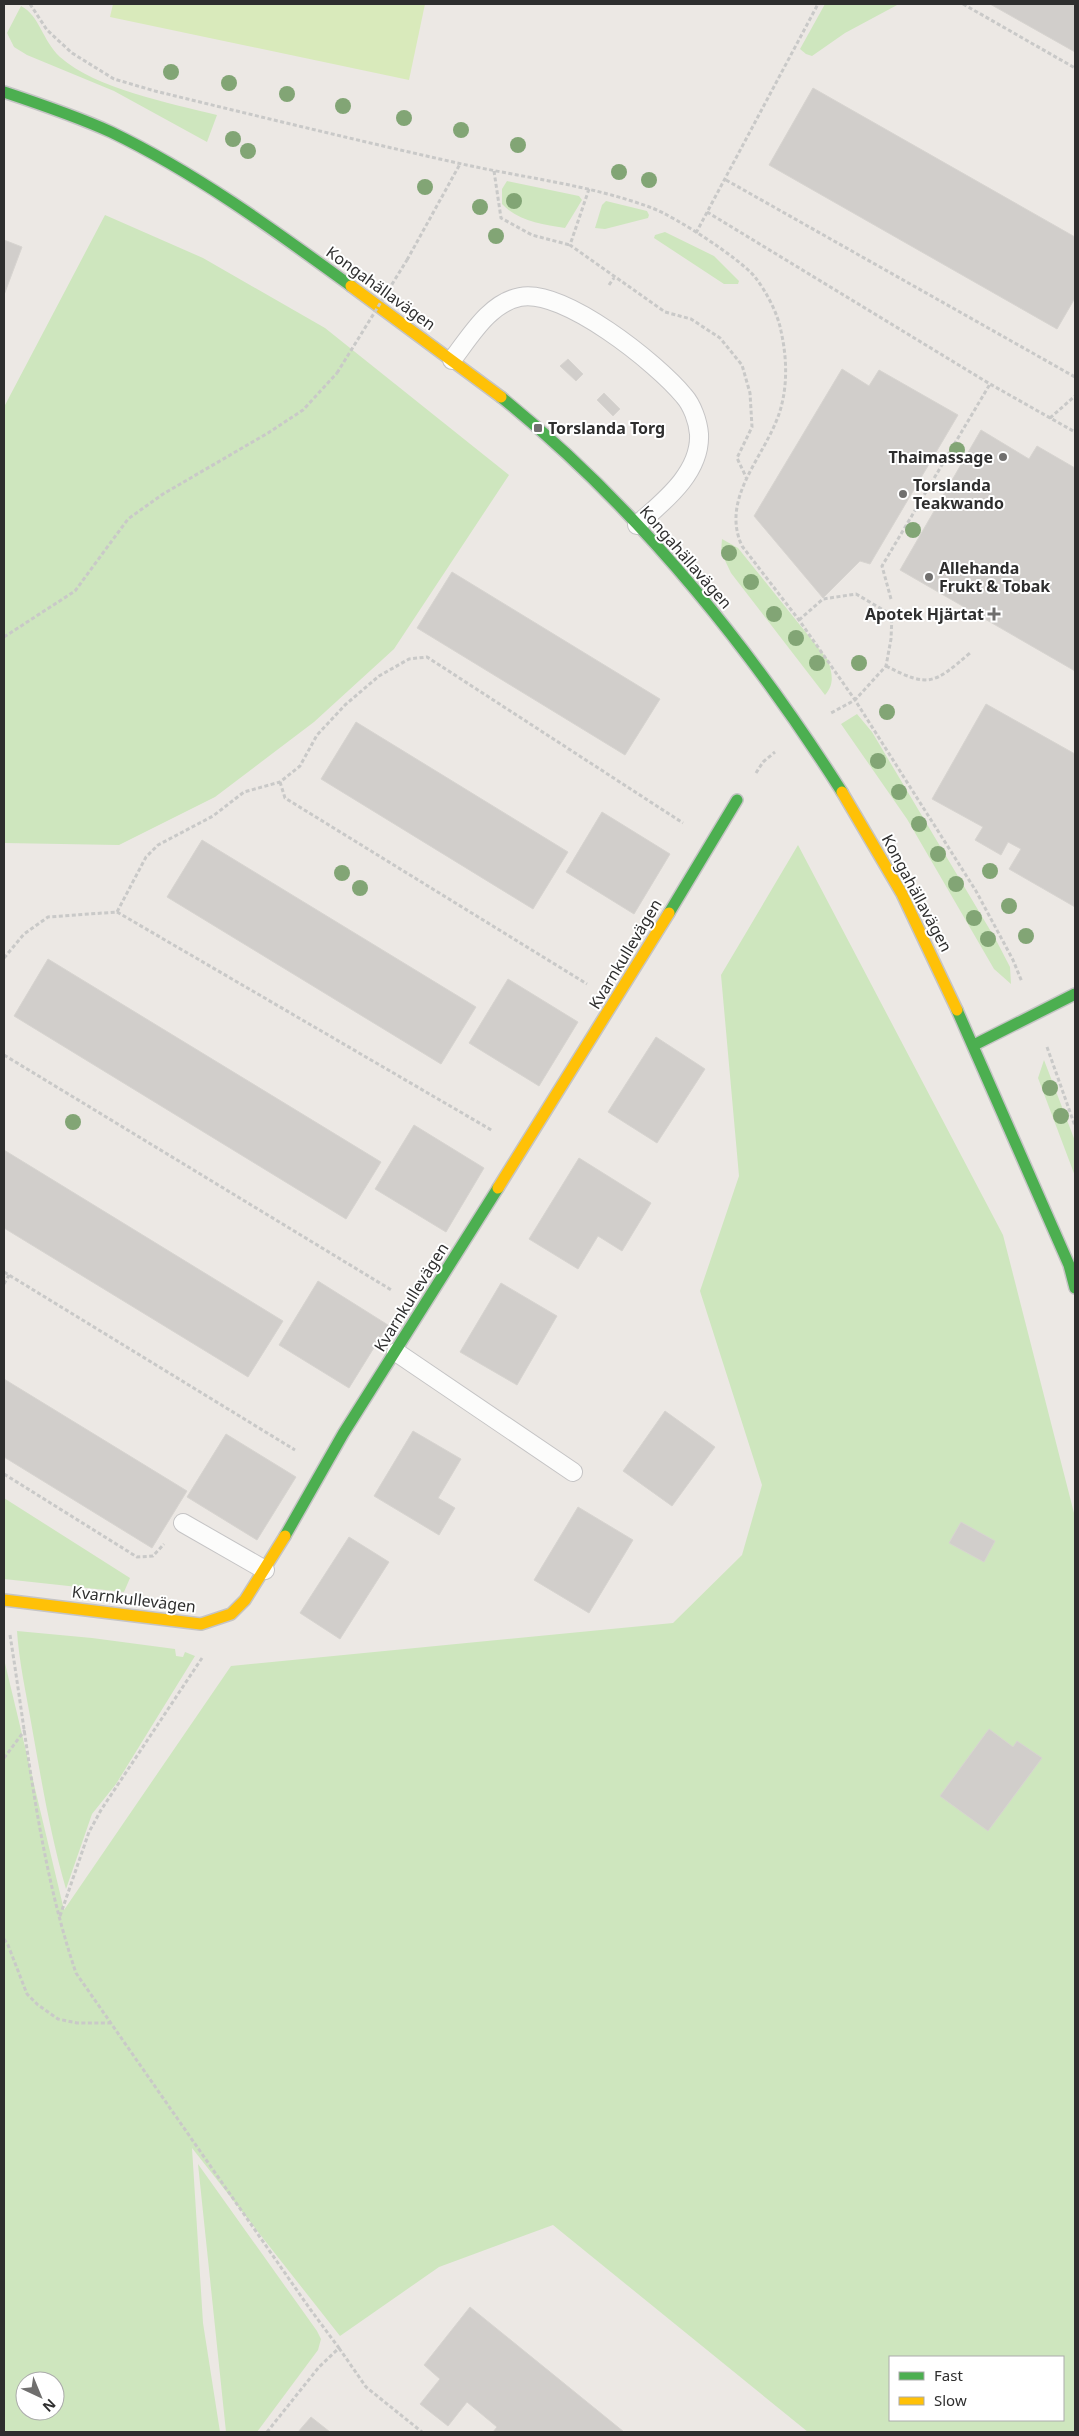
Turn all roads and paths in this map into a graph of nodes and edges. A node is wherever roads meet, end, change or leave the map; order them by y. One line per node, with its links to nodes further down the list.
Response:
1 (30, 4): 6 (path)
2 (818, 4): 8 (path)
3 (963, 4): 4 (path)
4 (1075, 68)
5 (4, 92): 15 (street, Kongahällavägen)
6 (460, 164): 7 (path); 25 (path, bridge)
7 (494, 171): 9 (path); 12 (path)
8 (726, 180): 10 (path); 16 (path)
9 (589, 189): 11 (path); 12 (path)
10 (707, 212): 11 (path); 17 (path)
11 (696, 233): 21 (path)
12 (570, 245): 13 (path)
13 (614, 278): 14 (path); 21 (path)
14 (609, 285)
15 (452, 360): 22 (street, Kongahällavägen); 22 (lane)
16 (1075, 376)
17 (990, 384): 19 (path); 23 (path)
18 (1075, 396): 19 (path)
19 (1050, 418): 20 (path)
20 (1075, 432)
21 (746, 478): 24 (path)
22 (637, 525): 29 (street, Kongahällavägen)
23 (891, 599)
24 (799, 620): 27 (path); 28 (path)
25 (4, 637)
26 (970, 653): 27 (path)
27 (886, 666): 28 (path)
28 (855, 700): 29 (path); 37 (path)
29 (803, 731): 31 (path); 38 (street, Kongahällavägen)
30 (280, 782): 32 (path); 33 (path); 35 (path)
31 (737, 800): 47 (street, Kvarnkullevägen)
32 (690, 828)
33 (117, 912): 34 (path); 41 (path)
34 (4, 958)
35 (594, 988)
36 (1075, 994): 37 (street)
37 (1035, 1014): 38 (street); 40 (path)
38 (974, 1045): 45 (street, Kongahällavägen)
39 (4, 1055): 46 (path)
40 (1075, 1126)
41 (494, 1131)
42 (4, 1272): 43 (path)
43 (9, 1275): 44 (path); 48 (path)
44 (4, 1284)
45 (1075, 1288)
46 (394, 1292)
47 (396, 1352): 49 (lane); 52 (street, Kvarnkullevägen)
48 (298, 1452)
49 (573, 1472)
50 (4, 1474): 51 (path)
51 (183, 1523): 52 (lane)
52 (265, 1570): 53 (street, Kvarnkullevägen)
53 (4, 1600): 55 (path)
54 (204, 1655): 57 (path)
55 (25, 1730): 56 (path); 57 (path)
56 (4, 1758)
57 (59, 1918): 59 (path)
58 (4, 1939): 59 (path)
59 (111, 2023): 60 (path)
60 (339, 2348): 61 (path); 62 (path)
61 (267, 2432)
62 (422, 2432)

